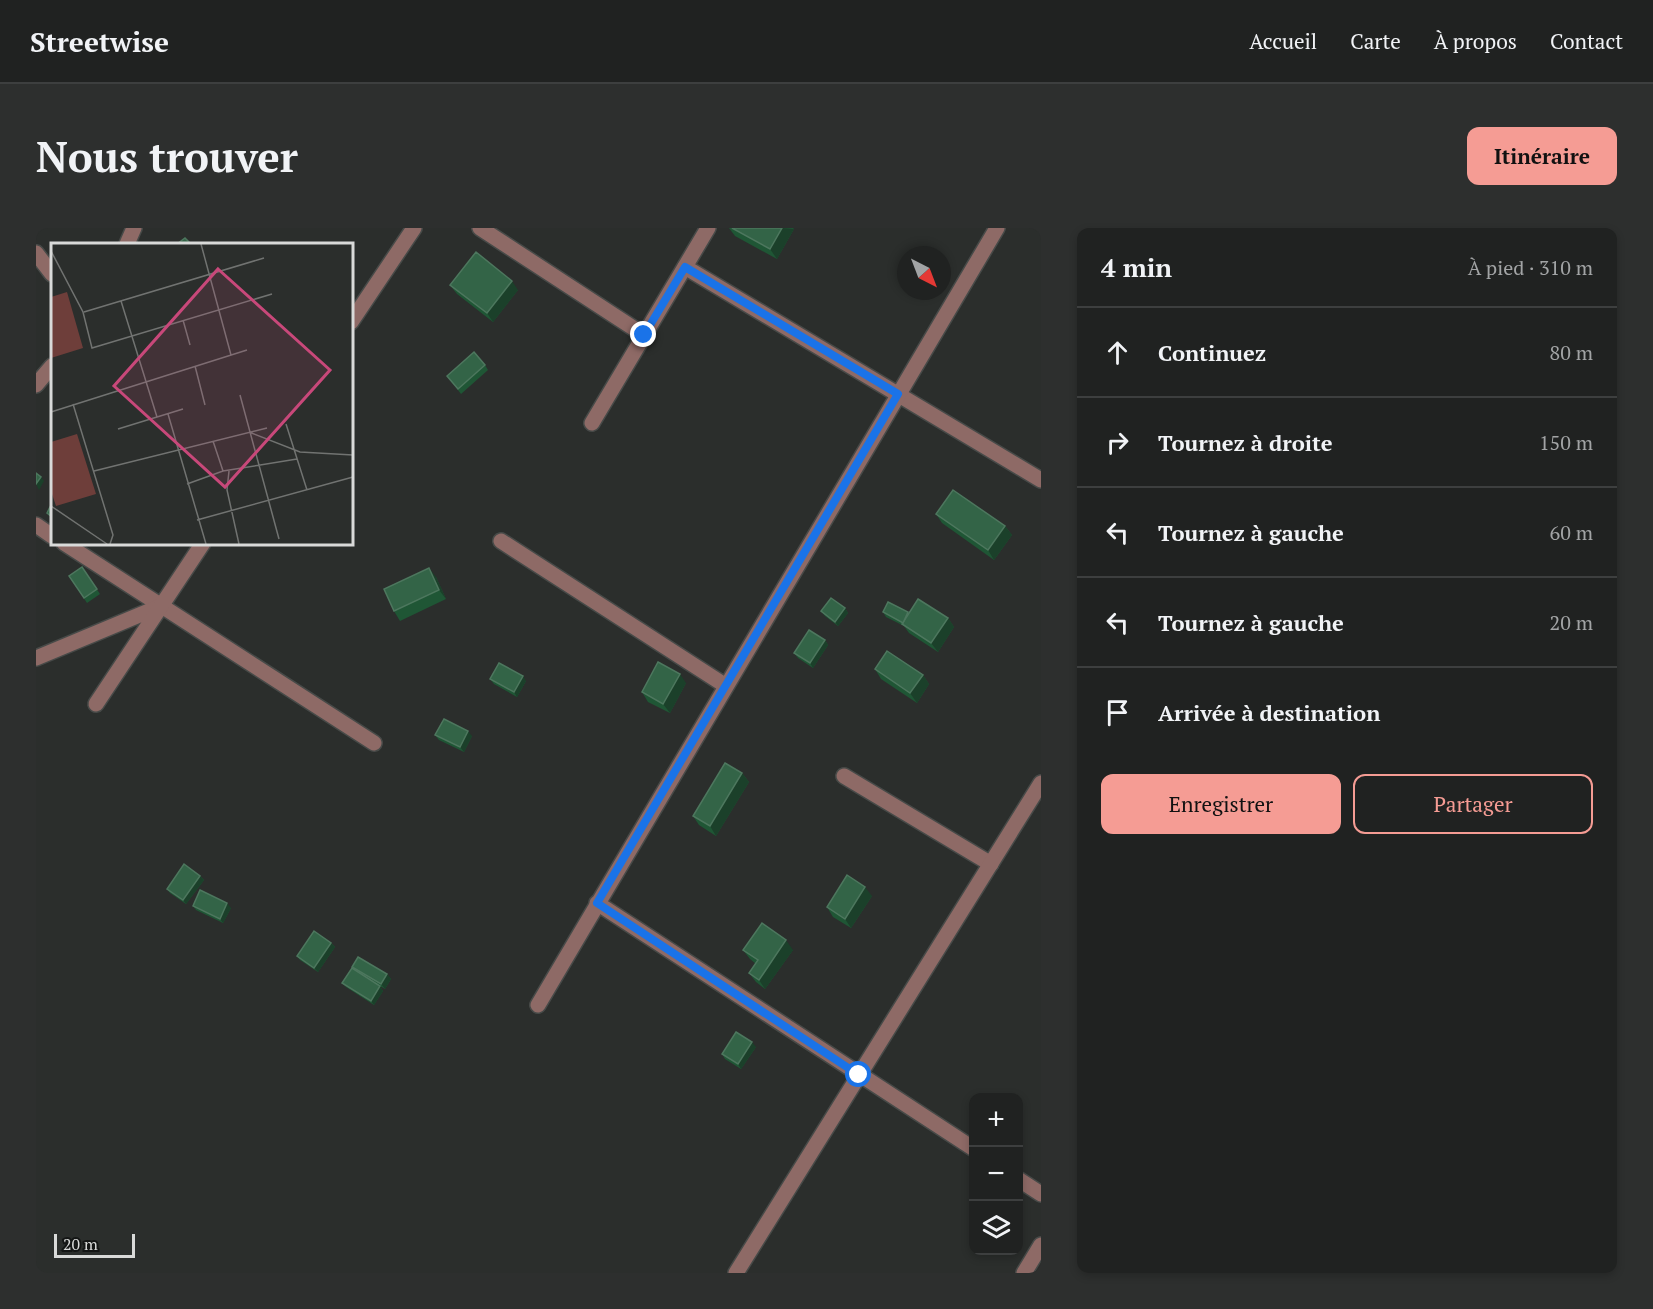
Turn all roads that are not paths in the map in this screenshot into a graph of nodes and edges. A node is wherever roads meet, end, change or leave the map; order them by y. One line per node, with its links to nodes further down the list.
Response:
1 (134, 228): 6 (street)
2 (414, 228): 10 (street)
3 (480, 228): 11 (street)
4 (708, 228): 8 (street)
5 (996, 228): 14 (street)
6 (127, 243)
7 (36, 253): 9 (street)
8 (685, 267): 11 (street); 14 (street)
9 (51, 273)
10 (352, 321)
11 (644, 335): 15 (street)
12 (51, 367): 13 (street)
13 (36, 385)
14 (898, 394): 16 (street); 24 (street)
15 (592, 423)
16 (1041, 480)
17 (36, 525): 18 (street)
18 (51, 535)
19 (501, 542): 24 (street)
20 (66, 544): 22 (street)
21 (202, 544): 22 (street)
22 (161, 606): 23 (street); 25 (street); 26 (street)
23 (36, 658)
24 (726, 686): 30 (street)
25 (96, 704)
26 (374, 743)
27 (844, 776): 29 (street)
28 (1041, 783): 29 (street)
29 (991, 864): 32 (street)
30 (597, 903): 31 (street); 32 (street)
31 (538, 1005)
32 (859, 1075): 33 (street); 37 (street)
33 (971, 1147)
34 (1023, 1182): 35 (street)
35 (1041, 1194)
36 (1041, 1245): 38 (street)
37 (736, 1273)
38 (1024, 1273)

